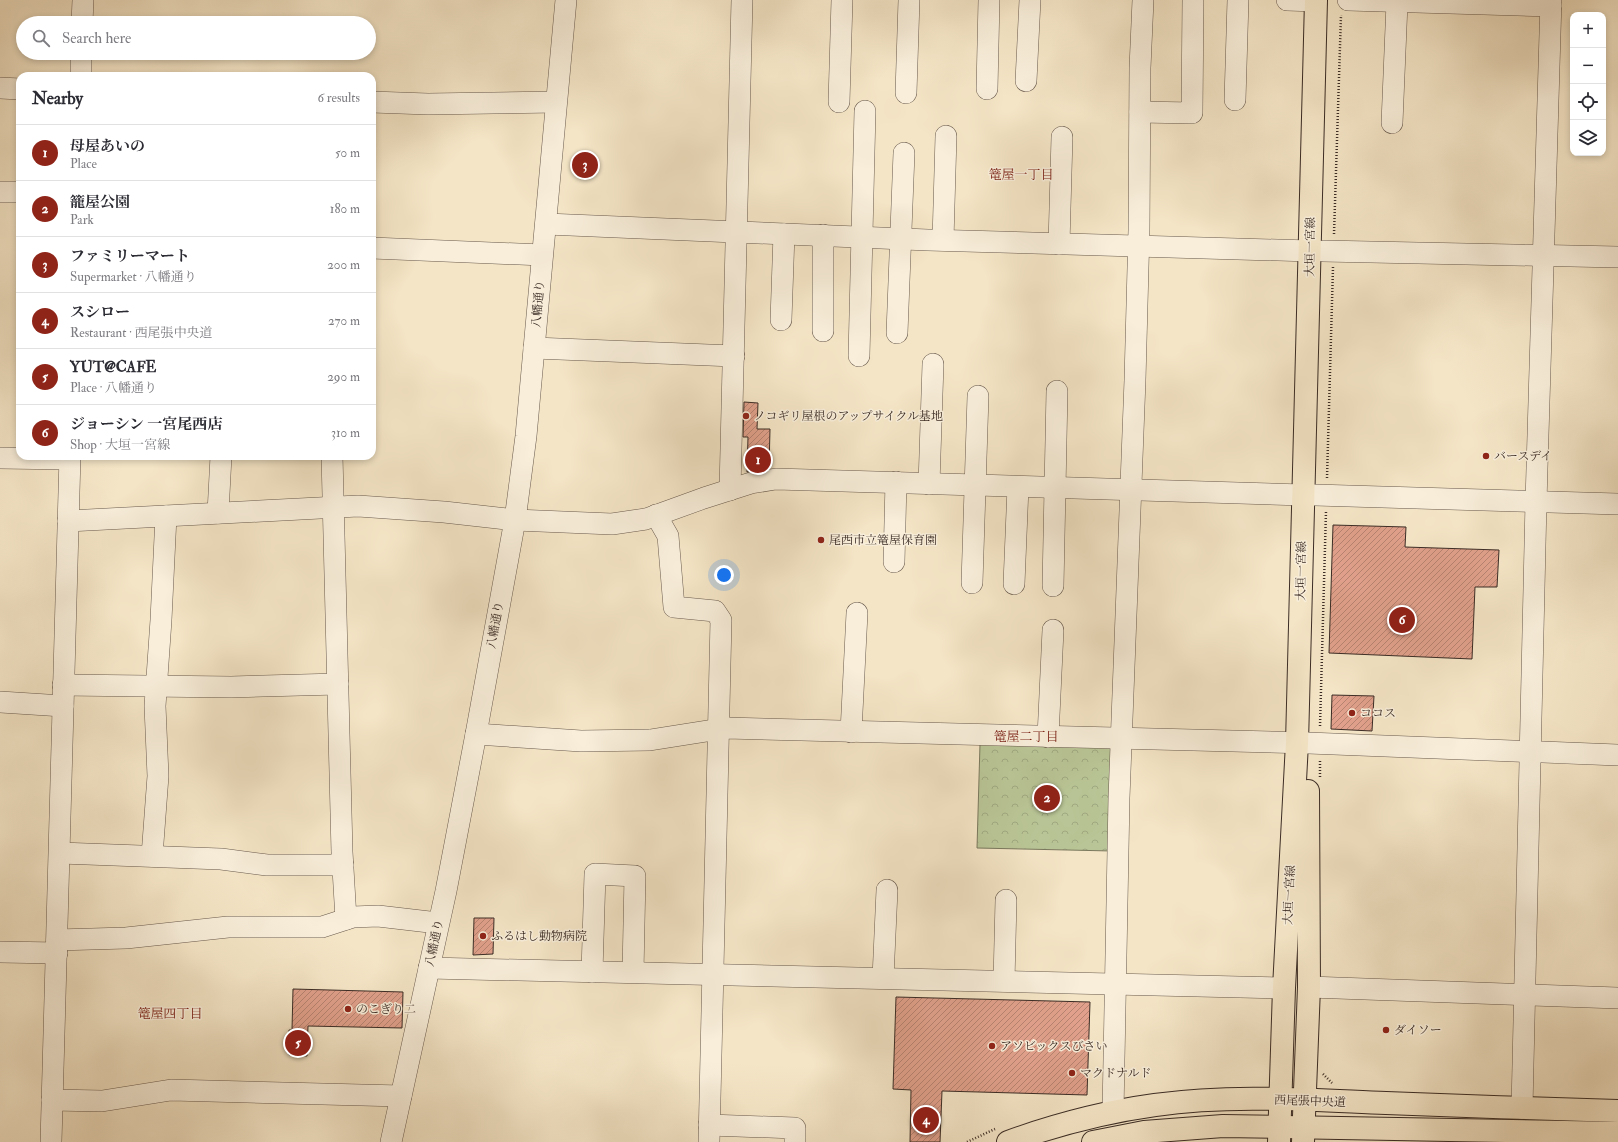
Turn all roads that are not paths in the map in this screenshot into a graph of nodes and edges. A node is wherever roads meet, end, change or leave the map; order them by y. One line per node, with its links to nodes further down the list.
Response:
1 (83, 0): 15 (street)
2 (566, 0): 25 (street, 八幡通り)
3 (742, 0): 36 (street)
4 (842, 0): 26 (street)
5 (909, 0): 22 (street)
6 (989, 0): 21 (street)
7 (1030, 0): 18 (street)
8 (1143, 0): 28 (street)
9 (1193, 0): 28 (street)
10 (1238, 0): 23 (street)
11 (1287, 0): 12 (street)
12 (1330, 2): 13 (street); 45 (main road, 大垣一宮線)
13 (1397, 3): 14 (street); 29 (street)
14 (1551, 3): 47 (street)
15 (82, 16)
16 (81, 60): 17 (street)
17 (81, 72)
18 (1026, 81)
19 (0, 88): 20 (street)
20 (16, 88)
21 (987, 89)
22 (906, 93)
23 (1235, 100)
24 (376, 102): 25 (street)
25 (556, 102): 35 (street, 八幡通り)
26 (839, 102)
27 (865, 111): 39 (street)
28 (1140, 112): 43 (street)
29 (1392, 123)
30 (946, 136): 41 (street)
31 (1062, 137): 42 (street)
32 (904, 152): 40 (street)
33 (0, 192): 34 (street)
34 (16, 192)
35 (546, 224): 36 (street); 46 (street, 八幡通り)
36 (737, 232): 37 (street); 53 (street)
37 (784, 234): 38 (street); 49 (street)
38 (823, 235): 39 (street); 50 (street)
39 (862, 237): 40 (street); 54 (street)
40 (902, 238): 41 (street); 51 (street)
41 (943, 240): 42 (street)
42 (1060, 244): 43 (street)
43 (1138, 246): 45 (street); 69 (street)
44 (376, 248): 46 (street)
45 (1322, 251): 47 (street); 70 (main road, 大垣一宮線)
46 (542, 255): 52 (street, 八幡通り)
47 (1543, 256): 48 (street); 71 (street)
48 (1618, 257)
49 (781, 320)
50 (823, 331)
51 (897, 333)
52 (534, 348): 53 (street); 77 (street, 八幡通り)
53 (734, 356): 68 (street)
54 (859, 356)
55 (933, 364): 64 (street)
56 (1057, 391): 67 (street)
57 (978, 396): 65 (street)
58 (0, 458): 59 (street)
59 (16, 458)
60 (69, 460): 78 (street)
61 (221, 460): 74 (street)
62 (332, 460): 73 (street)
63 (896, 482): 64 (street); 68 (street); 79 (street)
64 (929, 484): 65 (street)
65 (975, 485): 66 (street); 80 (street)
66 (1018, 487): 67 (street); 81 (street)
67 (1055, 488): 69 (street); 82 (street)
68 (730, 490): 75 (street)
69 (1131, 490): 70 (street); 94 (street)
70 (1315, 495): 71 (street); 95 (main road, 大垣一宮線)
71 (1536, 502): 72 (street); 96 (street)
72 (1618, 504)
73 (334, 508): 74 (street); 77 (street); 85 (street)
74 (218, 513): 76 (street)
75 (656, 515): 77 (street); 90 (street)
76 (166, 516): 78 (street); 87 (street)
77 (515, 520): 92 (street, 八幡通り)
78 (68, 521): 86 (street)
79 (894, 562)
80 (972, 583)
81 (1014, 584)
82 (1053, 586)
83 (857, 613): 91 (street)
84 (1053, 630): 93 (street)
85 (338, 684): 87 (street); 100 (street)
86 (63, 685): 87 (street); 89 (street)
87 (156, 686): 99 (street)
88 (0, 702): 89 (street)
89 (62, 706): 98 (street)
90 (718, 730): 91 (street); 92 (street); 110 (street)
91 (851, 732): 93 (street)
92 (476, 734): 104 (street, 八幡通り)
93 (1048, 737): 94 (street)
94 (1122, 739): 95 (street); 113 (street)
95 (1308, 743): 96 (street); 114 (main road, 大垣一宮線); 115 (main road, 大垣一宮線)
96 (1530, 752): 97 (street); 116 (street)
97 (1618, 755)
98 (60, 853): 99 (street); 105 (street)
99 (152, 856): 100 (street)
100 (343, 865): 103 (street)
101 (887, 890): 111 (street)
102 (1006, 900): 112 (street)
103 (346, 919): 104 (street); 105 (street)
104 (438, 923): 107 (street, 八幡通り)
105 (57, 947): 106 (street); 120 (street)
106 (0, 952)
107 (429, 968): 108 (street); 118 (street, 八幡通り)
108 (592, 972): 109 (street); 109 (street)
109 (633, 972): 110 (street)
110 (712, 974): 111 (street); 126 (street)
111 (882, 978): 112 (street)
112 (1004, 981): 113 (street)
113 (1116, 984): 115 (street); 124 (street)
114 (1310, 987): 116 (street); 121 (main road, 大垣一宮線)
115 (1284, 988): 119 (main road, 大垣一宮線)
116 (1524, 996): 117 (street); 122 (street)
117 (1618, 998)
118 (401, 1096): 120 (street); 133 (street, 八幡通り)
119 (1280, 1099): 121 (main road, 西尾張中央道); 124 (main road, 西尾張中央道); 128 (main road, 大垣一宮線)
120 (52, 1100): 132 (street)
121 (1304, 1100): 122 (main road, 西尾張中央道); 129 (main road, 大垣一宮線)
122 (1522, 1108): 123 (main road, 西尾張中央道)
123 (1618, 1111)
124 (1113, 1112): 135 (main road, 西尾張中央道)
125 (1618, 1132): 130 (main road)
126 (709, 1133): 127 (street)
127 (753, 1134): 134 (street)
128 (1279, 1134): 129 (main road); 131 (main road)
129 (1303, 1134): 130 (main road)
130 (1522, 1136)
131 (1106, 1140)
132 (51, 1142)
133 (391, 1142)
134 (795, 1142)
135 (1008, 1142)

